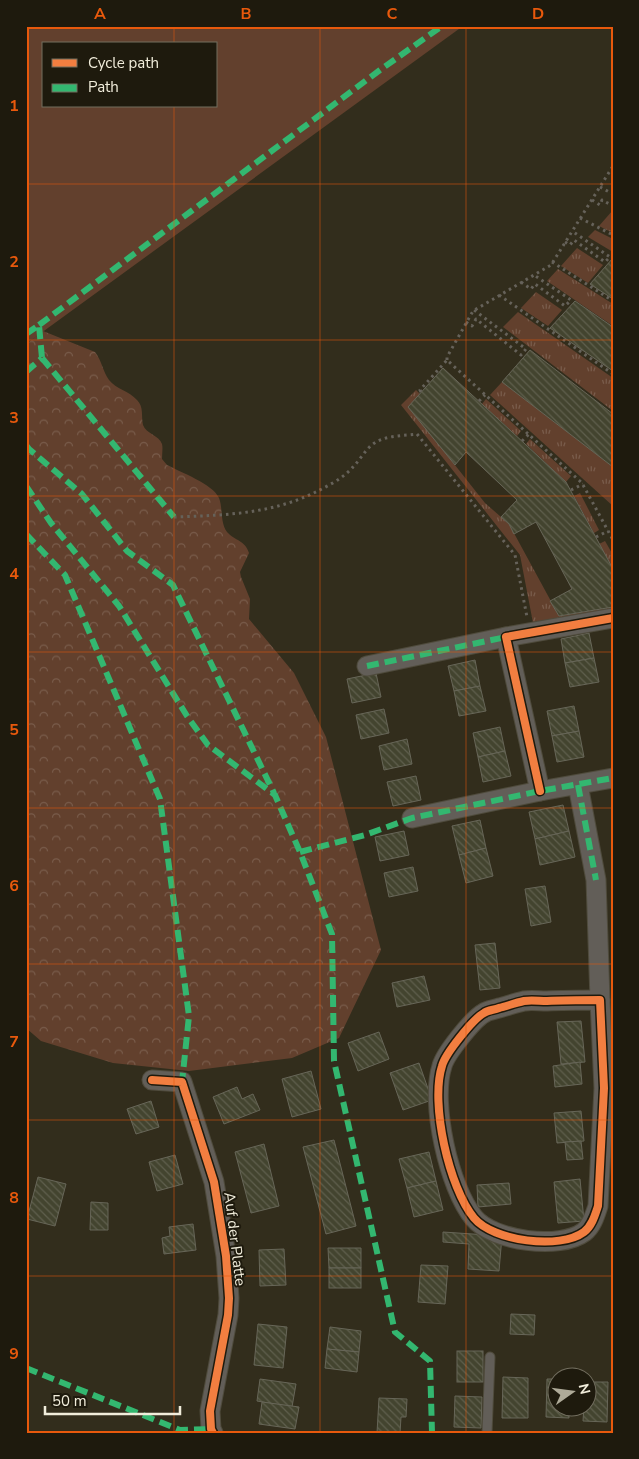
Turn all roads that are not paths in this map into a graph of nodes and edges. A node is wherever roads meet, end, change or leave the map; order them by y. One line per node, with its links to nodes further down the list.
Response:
1 (613, 618): 2 (street)
2 (506, 637): 3 (street); 6 (street)
3 (367, 666)
4 (613, 778): 5 (street)
5 (578, 785): 6 (street); 8 (street)
6 (540, 791): 7 (street)
7 (412, 818)
8 (600, 1000): 10 (street); 10 (street)
9 (152, 1080): 12 (street, Auf der Platte)
10 (608, 1088)
11 (490, 1356): 13 (lane)
12 (213, 1433)
13 (487, 1433)

